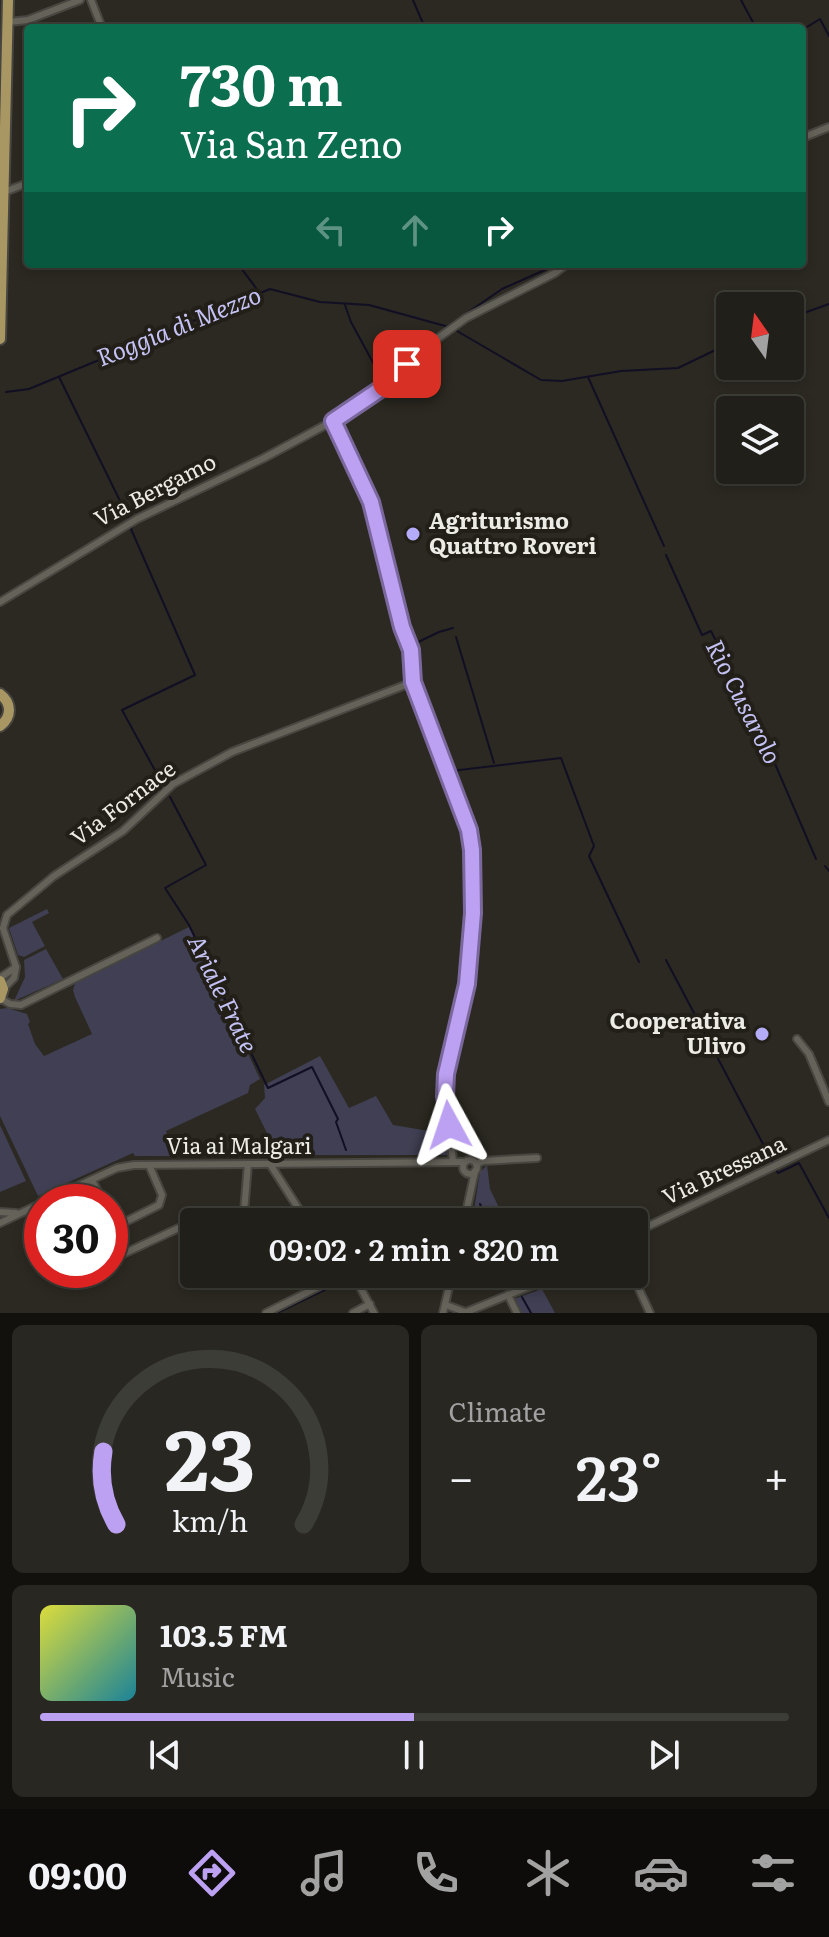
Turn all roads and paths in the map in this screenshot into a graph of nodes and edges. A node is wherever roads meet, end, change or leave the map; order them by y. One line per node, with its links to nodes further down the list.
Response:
1 (8, 0): 4 (main road)
2 (80, 0): 4 (street)
3 (91, 0): 5 (street)
4 (8, 22): 9 (main road)
5 (100, 24)
6 (829, 127): 7 (street)
7 (806, 136)
8 (24, 184): 9 (street)
9 (4, 192): 11 (main road)
10 (562, 268): 12 (street, Via Bergamo)
11 (0, 339)
12 (333, 421): 13 (street, Via Bergamo); 14 (street)
13 (0, 602)
14 (413, 682): 18 (street, Via Fornace); 24 (street)
15 (0, 694): 16 (main road)
16 (0, 726)
17 (157, 938): 19 (street)
18 (16, 967): 19 (street); 19 (street)
19 (1, 986)
20 (797, 1039): 21 (street)
21 (829, 1102)
22 (829, 1140): 43 (street, Via Bressana)
23 (537, 1158): 30 (street)
24 (453, 1161): 25 (street); 26 (street)
25 (465, 1162): 30 (street); 31 (street)
26 (442, 1163): 28 (street, Via ai Malgari); 31 (street)
27 (248, 1164): 28 (street, Via ai Malgari); 29 (street, Via ai Malgari); 44 (street)
28 (270, 1164): 36 (street)
29 (149, 1165): 32 (street, Via ai Malgari); 41 (street)
30 (476, 1168): 31 (street); 35 (street)
31 (464, 1172): 35 (street)
32 (92, 1180): 33 (street, Via ai Malgari); 34 (street)
33 (83, 1184)
34 (94, 1184)
35 (469, 1191): 37 (street)
36 (298, 1208)
37 (466, 1208)
38 (24, 1211): 40 (street, Via ai Malgari)
39 (24, 1211): 42 (street, Via ai Malgari)
40 (0, 1212)
41 (128, 1220)
42 (0, 1223)
43 (648, 1226)
44 (128, 1252)
45 (315, 1288): 53 (street)
46 (361, 1288): 51 (street)
47 (449, 1288): 52 (street)
48 (525, 1288): 50 (street)
49 (638, 1288): 59 (street)
50 (508, 1295): 57 (street); 58 (street)
51 (370, 1304): 54 (street); 55 (street)
52 (446, 1305): 56 (street); 57 (street)
53 (266, 1313)
54 (353, 1313)
55 (374, 1313)
56 (443, 1313)
57 (464, 1313)
58 (517, 1313)
59 (650, 1313)

